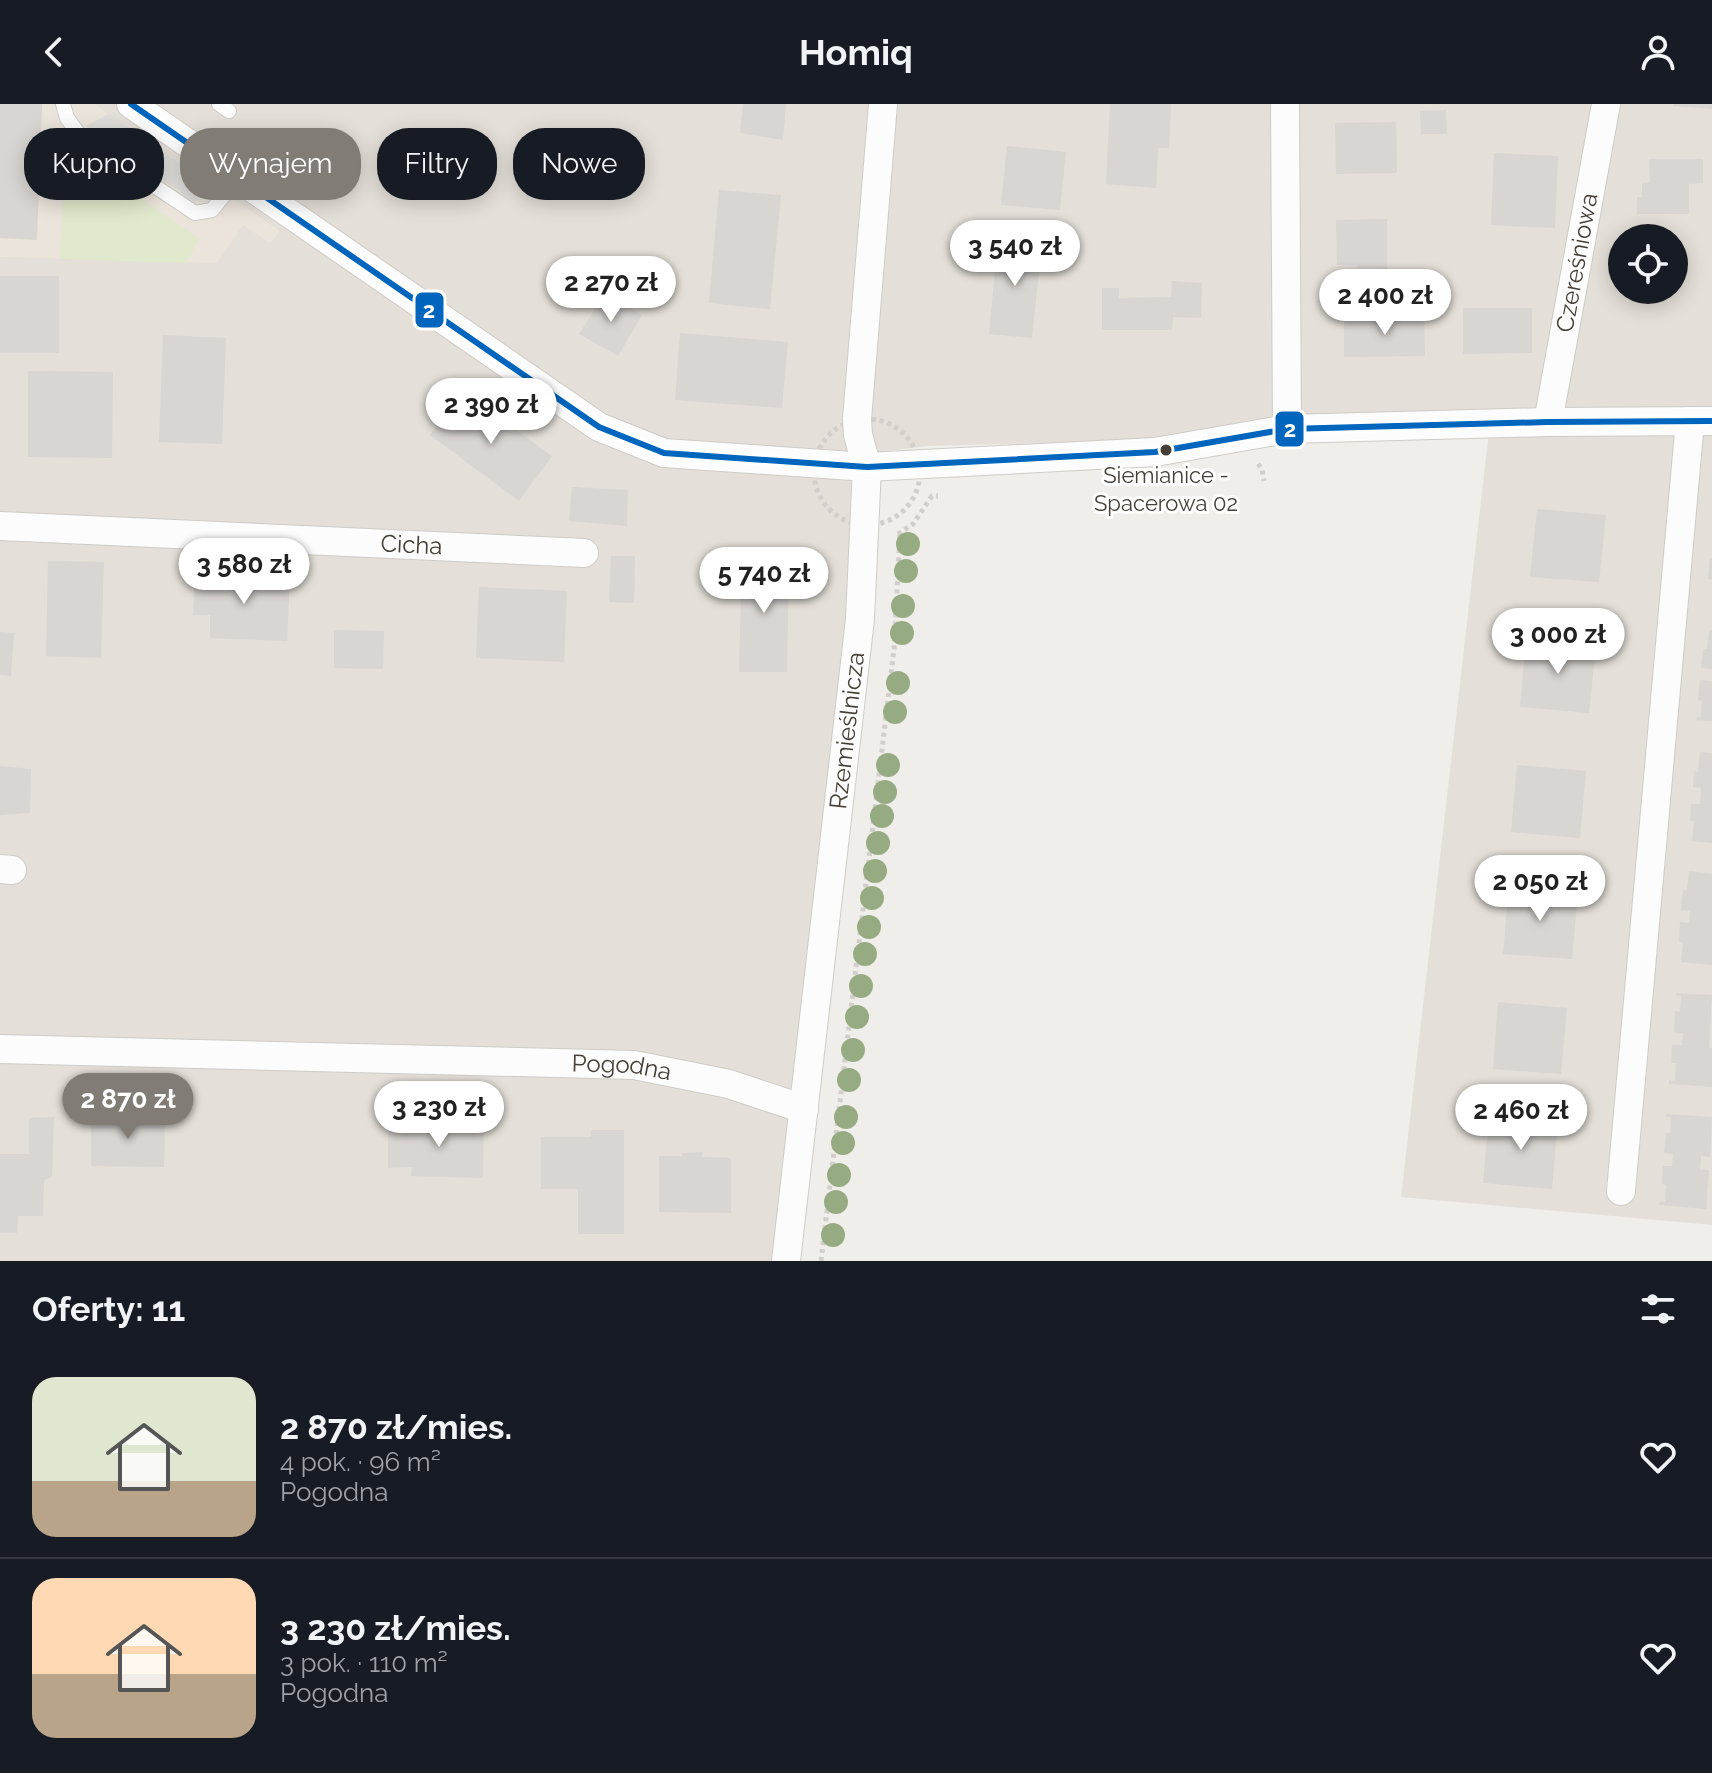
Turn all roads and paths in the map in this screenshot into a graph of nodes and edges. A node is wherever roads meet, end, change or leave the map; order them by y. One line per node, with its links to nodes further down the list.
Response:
1 (63, 104): 7 (lane)
2 (131, 104): 6 (street)
3 (883, 104): 12 (street, Rzemieślnicza)
4 (1285, 104): 11 (street)
5 (1606, 104): 10 (street, Czereśniowa)
6 (180, 138)
7 (220, 200)
8 (270, 200): 12 (street)
9 (1701, 421): 10 (street); 18 (street)
10 (1548, 422): 11 (street)
11 (1287, 429): 12 (street)
12 (867, 467): 17 (street, Rzemieślnicza)
13 (0, 526): 15 (street, Cicha)
14 (900, 534): 20 (path)
15 (584, 553)
16 (0, 1049): 17 (street, Pogodna)
17 (804, 1109): 19 (street, Rzemieślnicza)
18 (1621, 1191)
19 (786, 1261)
20 (821, 1261)

